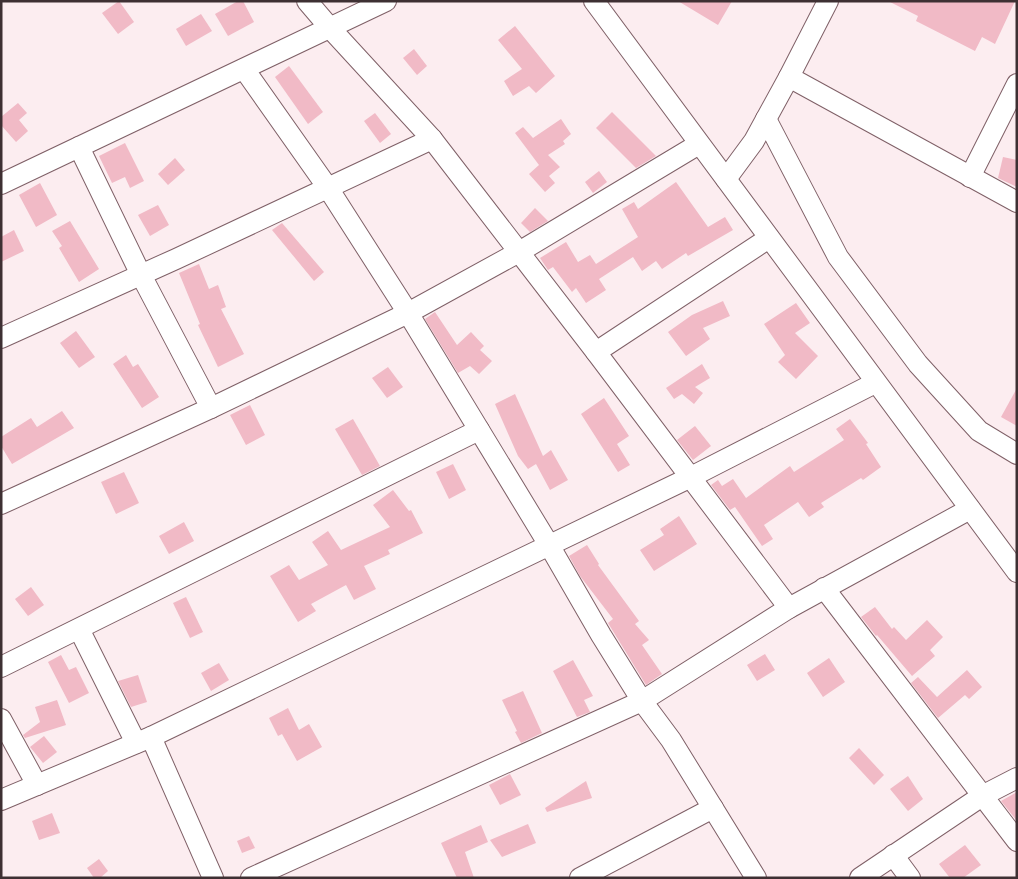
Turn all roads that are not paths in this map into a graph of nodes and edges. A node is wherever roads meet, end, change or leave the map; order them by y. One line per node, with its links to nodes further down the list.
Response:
1 (307, 1): 5 (street)
2 (386, 1): 5 (street)
3 (594, 1): 11 (street)
4 (828, 1): 7 (street)
5 (330, 28): 6 (street); 10 (street)
6 (244, 69): 12 (street); 16 (street)
7 (789, 77): 9 (street); 13 (street)
8 (1017, 84): 13 (street)
9 (766, 119): 14 (street); 27 (street)
10 (432, 139): 16 (street); 19 (street)
11 (699, 144): 14 (street); 19 (street)
12 (79, 147): 15 (street); 20 (street)
13 (970, 178): 17 (street)
14 (726, 179): 18 (street)
15 (1, 184)
16 (328, 188): 20 (street); 21 (street)
17 (1017, 202)
18 (769, 238): 23 (street); 24 (street)
19 (519, 252): 21 (street); 23 (street)
20 (141, 275): 22 (street); 25 (street)
21 (408, 314): 25 (street); 26 (street)
22 (1, 338)
23 (596, 352): 28 (street)
24 (875, 383): 28 (street); 30 (street)
25 (211, 408): 29 (street)
26 (479, 430): 31 (street); 35 (street)
27 (1017, 454)
28 (691, 477): 31 (street); 34 (street)
29 (1, 504)
30 (970, 509): 32 (street); 33 (street)
31 (549, 545): 37 (street); 39 (street)
32 (1017, 572)
33 (824, 588): 34 (street); 42 (street)
34 (789, 608): 37 (street)
35 (79, 629): 36 (street); 39 (street)
36 (1, 667)
37 (642, 701): 44 (street); 48 (street)
38 (1, 719): 41 (street)
39 (144, 740): 41 (street); 47 (street)
40 (1017, 778): 42 (street)
41 (37, 785): 43 (street)
42 (982, 796): 45 (street); 46 (street)
43 (1, 800)
44 (713, 808): 49 (street); 50 (street)
45 (1017, 841)
46 (893, 855): 51 (street); 52 (street)
47 (213, 878)
48 (251, 878)
49 (580, 878)
50 (756, 878)
51 (860, 878)
52 (910, 878)

